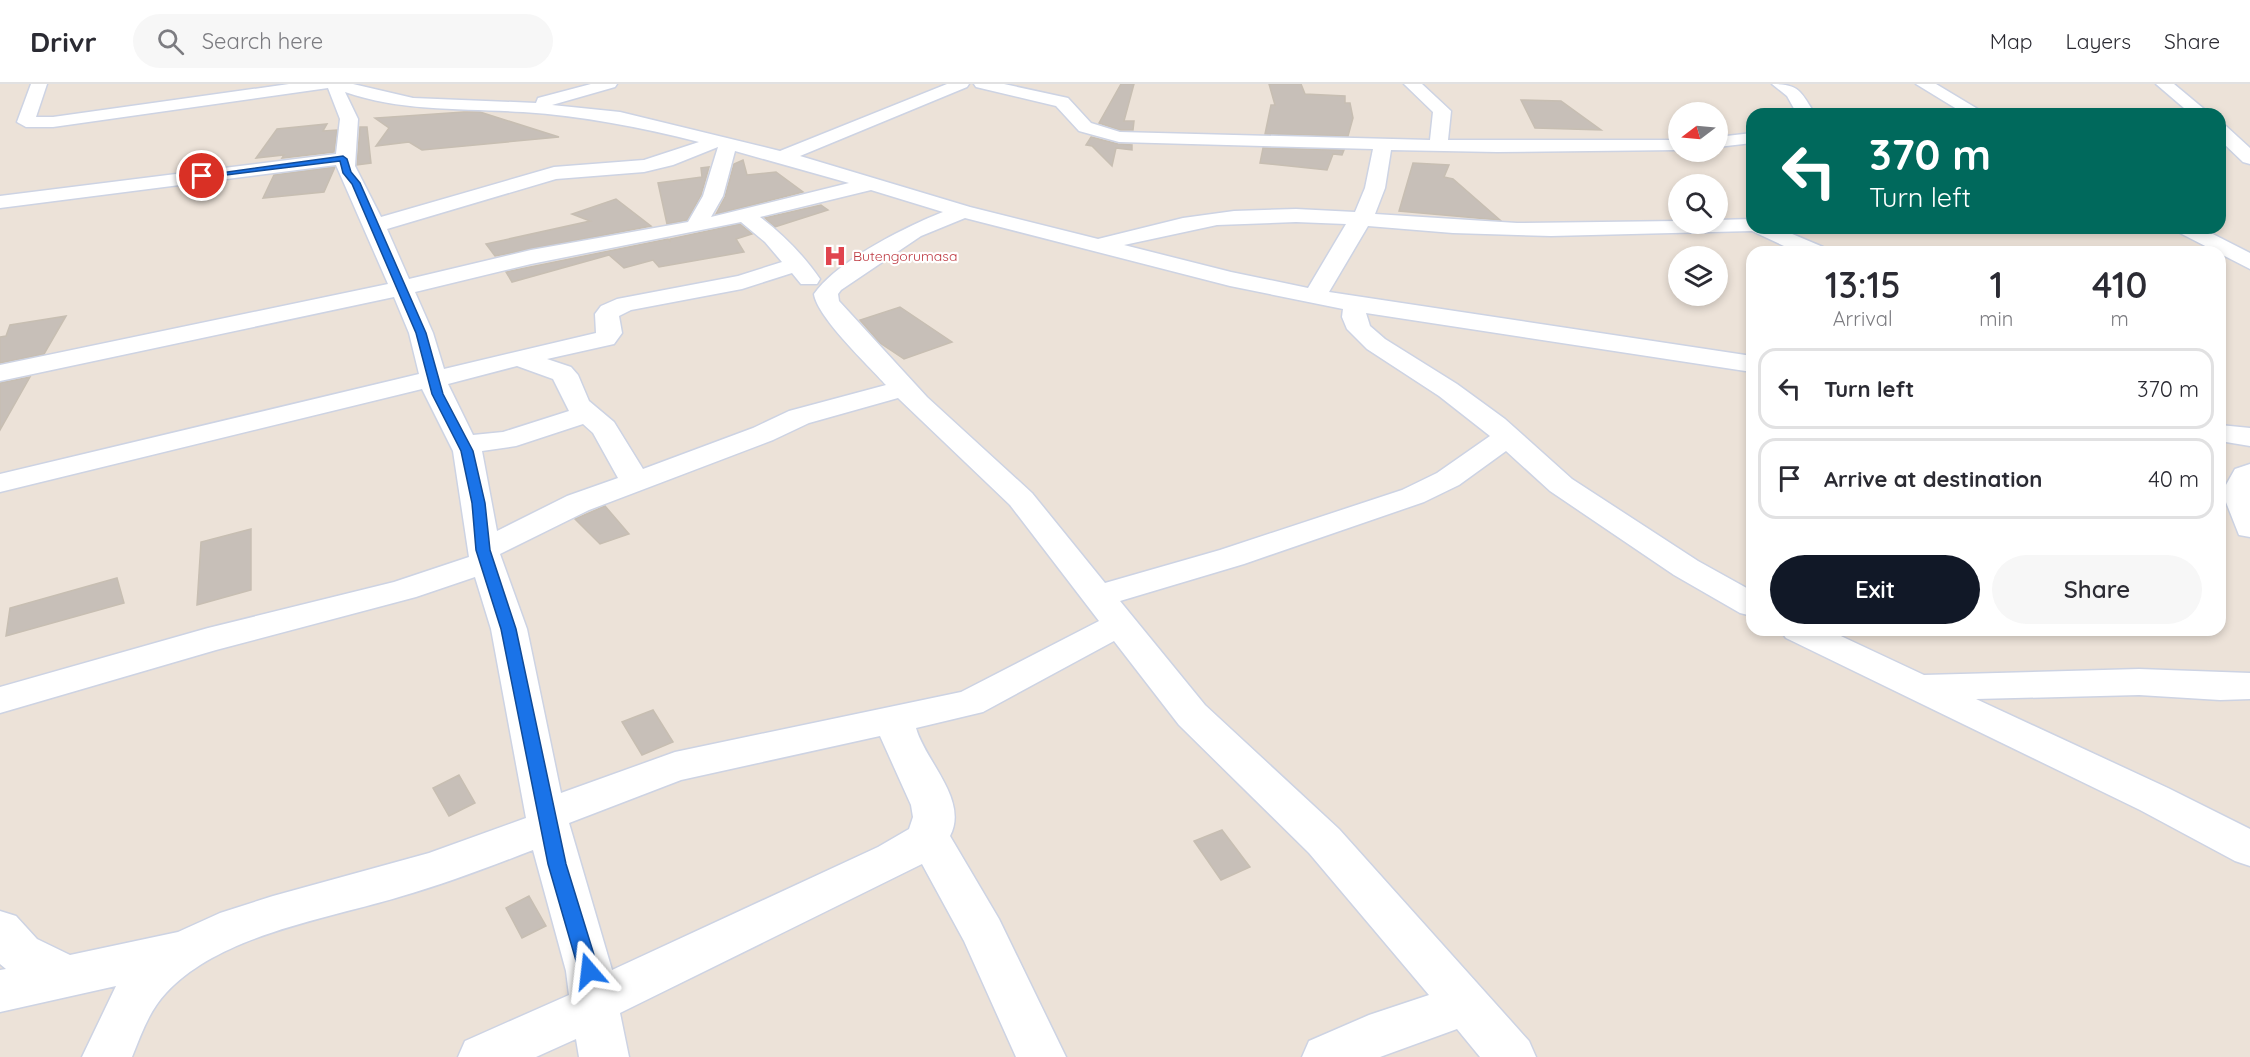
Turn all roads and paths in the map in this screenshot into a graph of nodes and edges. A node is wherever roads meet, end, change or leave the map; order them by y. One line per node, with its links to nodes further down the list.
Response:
1 (39, 84): 2 (street)
2 (324, 84)
3 (609, 84): 11 (street)
4 (961, 84): 22 (street)
5 (982, 84): 19 (street)
6 (1412, 84): 20 (street)
7 (1780, 84): 12 (street)
8 (1924, 84): 13 (street)
9 (2164, 84): 14 (street)
10 (345, 85): 11 (street); 24 (street)
11 (524, 107): 18 (street)
12 (1802, 108)
13 (1966, 108)
14 (2194, 108)
15 (2226, 136): 23 (street)
16 (1746, 139): 17 (street)
17 (1728, 141)
18 (724, 142): 22 (street); 31 (street); 32 (street)
19 (1383, 143): 20 (street); 29 (street)
20 (1437, 145): 21 (street)
21 (1668, 145)
22 (782, 157): 25 (street)
23 (2250, 158)
24 (343, 159): 26 (street); 31 (street)
25 (874, 183): 27 (street); 28 (street)
26 (0, 202)
27 (963, 211): 35 (street); 43 (street)
28 (744, 215): 32 (street); 40 (street)
29 (1360, 221): 30 (street); 35 (street); 42 (street)
30 (1746, 225)
31 (374, 226): 41 (street)
32 (694, 226): 41 (street)
33 (1774, 234): 36 (street)
34 (2196, 234): 37 (street)
35 (1096, 246): 42 (street)
36 (1801, 246)
37 (2219, 246)
38 (2226, 249): 39 (street)
39 (2250, 262)
40 (798, 264): 43 (street); 45 (street)
41 (403, 288): 47 (street); 48 (street)
42 (1315, 296): 44 (street)
43 (827, 301): 49 (street)
44 (1355, 304): 46 (street); 52 (street)
45 (519, 359): 48 (street); 50 (street)
46 (1746, 363)
47 (0, 373)
48 (433, 379): 54 (street); 57 (street)
49 (903, 388): 56 (street); 61 (street)
50 (587, 414): 54 (street); 56 (street)
51 (2226, 434): 53 (street)
52 (1508, 436): 60 (street); 61 (street)
53 (2250, 437)
54 (464, 445): 59 (street)
55 (2250, 473): 58 (street)
56 (636, 482): 59 (street)
57 (0, 483)
58 (2250, 528)
59 (485, 556): 65 (street); 67 (street)
60 (1746, 601)
61 (1110, 610): 66 (street); 74 (street)
62 (1810, 636): 64 (street)
63 (2250, 686): 64 (street)
64 (1914, 687): 69 (street)
65 (0, 700)
66 (895, 720): 67 (street); 68 (street)
67 (547, 821): 71 (street); 75 (street)
68 (928, 837): 75 (street); 79 (street)
69 (2250, 849)
70 (0, 930): 72 (street)
71 (184, 950): 72 (street); 76 (street)
72 (68, 976): 73 (street)
73 (0, 991)
74 (1467, 1004): 80 (street); 81 (street)
75 (595, 1005): 77 (street); 78 (street)
76 (107, 1057)
77 (483, 1057)
78 (604, 1057)
79 (1041, 1057)
80 (1327, 1057)
81 (1511, 1057)

